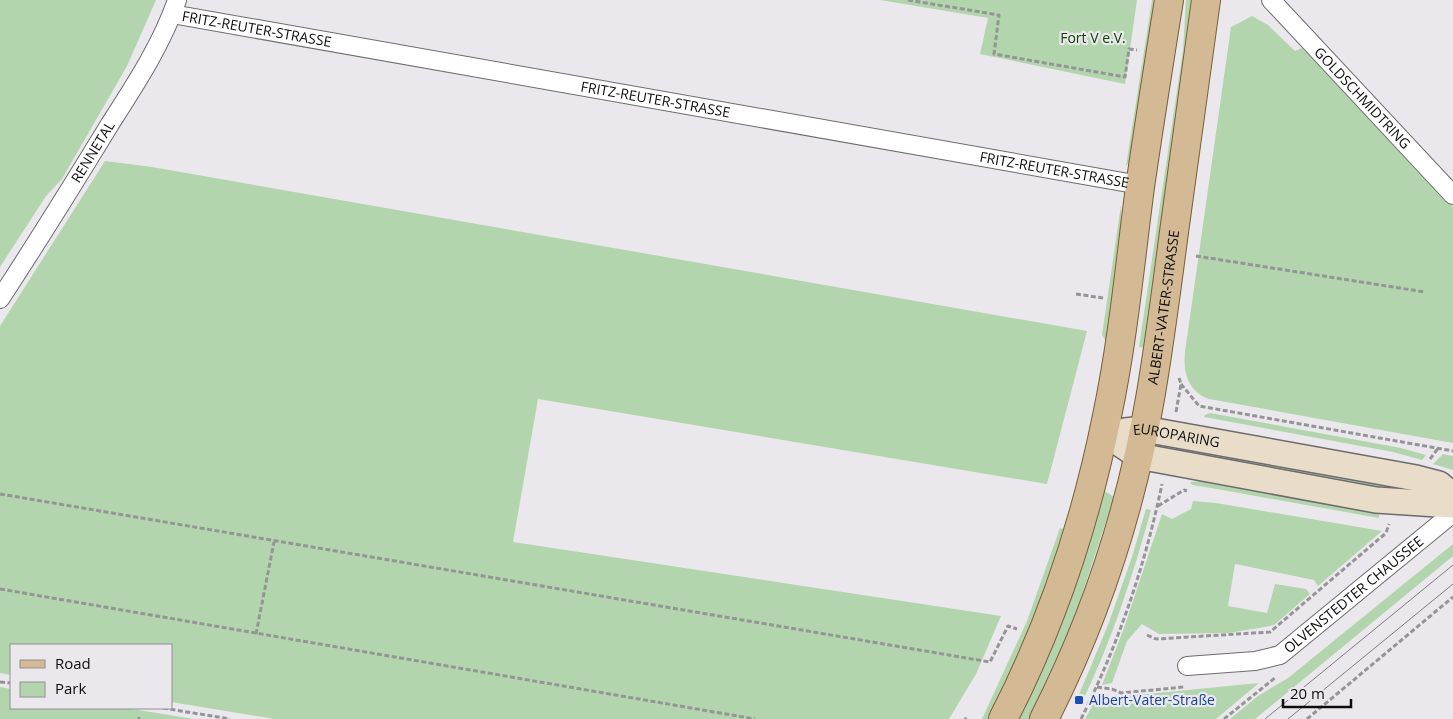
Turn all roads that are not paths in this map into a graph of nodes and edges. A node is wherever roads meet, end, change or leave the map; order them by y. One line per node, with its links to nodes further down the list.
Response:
1 (1169, 0): 5 (main road)
2 (1206, 0): 8 (main road, ALBERT-VATER-STRASSE)
3 (1271, 0): 6 (street, GOLDSCHMIDTRING)
4 (174, 7): 5 (street, FRITZ-REUTER-STRASSE); 7 (street, RENNETAL)
5 (1140, 185): 9 (main road)
6 (1453, 195)
7 (0, 298)
8 (1144, 429): 9 (main road, EUROPARING); 10 (main road, ALBERT-VATER-STRASSE); 11 (main road, EUROPARING)
9 (1104, 433): 10 (main road, EUROPARING); 15 (main road)
10 (1138, 456): 12 (main road, EUROPARING); 16 (main road, ALBERT-VATER-STRASSE)
11 (1453, 496)
12 (1453, 504)
13 (1453, 513): 14 (street, OLVENSTEDTER CHAUSSEE)
14 (1187, 666)
15 (1003, 719)
16 (1044, 719)

